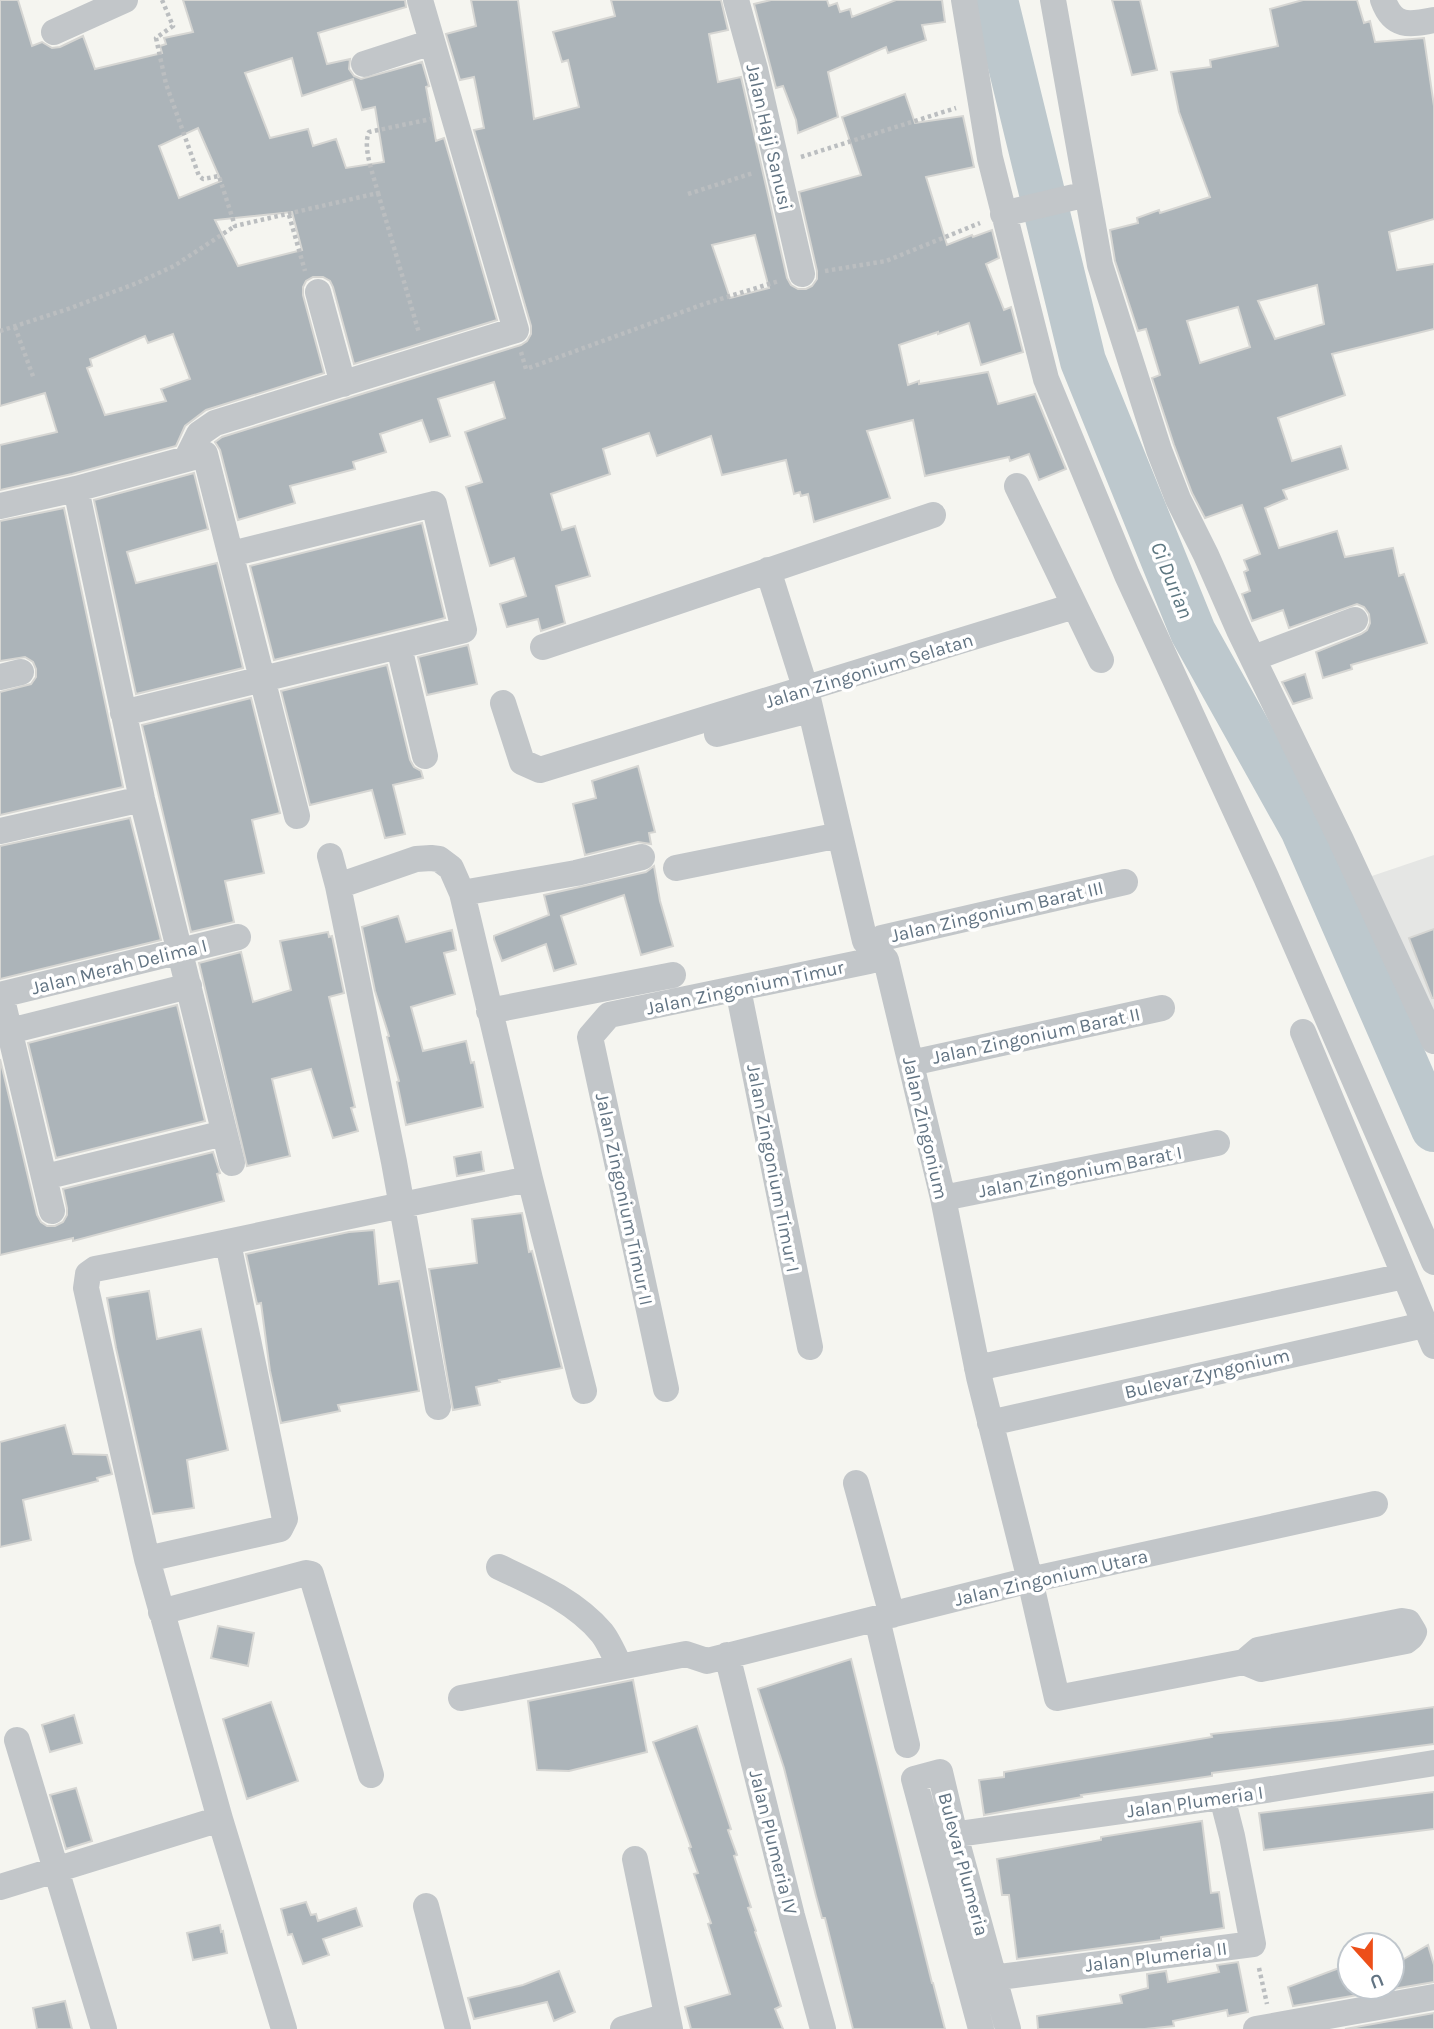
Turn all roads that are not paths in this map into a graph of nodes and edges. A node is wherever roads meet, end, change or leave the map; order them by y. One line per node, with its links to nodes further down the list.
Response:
1 (125, 0): 8 (street)
2 (420, 0): 9 (street)
3 (736, 0): 13 (street, Jalan Haji Sanusi)
4 (964, 0): 12 (street)
5 (1053, 0): 11 (street)
6 (1382, 0): 7 (street)
7 (1434, 20)
8 (54, 32)
9 (432, 42): 10 (street); 15 (street)
10 (364, 64)
11 (1078, 197): 12 (street); 27 (street)
12 (1012, 212): 67 (street)
13 (802, 274)
14 (318, 292): 15 (street)
15 (343, 384): 16 (street)
16 (187, 458): 18 (street); 21 (street)
17 (1017, 486): 23 (street)
18 (76, 489): 19 (street); 32 (street)
19 (0, 506)
20 (933, 515): 22 (street)
21 (231, 554): 25 (street); 29 (street)
22 (768, 570): 26 (street); 30 (street, Jalan Zingonium)
23 (1074, 606): 28 (street); 30 (street, Jalan Zingonium Selatan)
24 (1355, 620): 27 (street)
25 (398, 647): 29 (street); 33 (street)
26 (544, 647)
27 (1254, 658): 56 (street)
28 (1101, 660)
29 (262, 680): 32 (street); 35 (street)
30 (808, 700): 31 (street, Jalan Zingonium Selatan); 37 (street, Jalan Zingonium)
31 (503, 703)
32 (123, 713): 34 (street)
33 (425, 757)
34 (142, 799): 36 (street); 46 (street)
35 (297, 816)
36 (0, 831)
37 (840, 835): 40 (street); 45 (street, Jalan Zingonium)
38 (330, 856): 42 (street)
39 (642, 857): 43 (street)
40 (676, 868)
41 (1125, 882): 45 (street, Jalan Zingonium Barat III)
42 (338, 886): 43 (street); 64 (street)
43 (462, 893): 52 (street)
44 (238, 937): 46 (street, Jalan Merah Delima I)
45 (876, 950): 49 (street, Jalan Zingonium Timur); 57 (street, Jalan Zingonium)
46 (181, 951): 48 (street); 50 (street, Jalan Merah Delima I)
47 (673, 975): 52 (street)
48 (189, 986): 54 (street); 58 (street)
49 (738, 989): 53 (street, Jalan Zingonium Timur); 70 (street, Jalan Zingonium Timur I)
50 (1, 995): 54 (street)
51 (1162, 1008): 57 (street, Jalan Zingonium Barat II)
52 (489, 1011): 62 (street)
53 (609, 1015): 72 (street, Jalan Zingonium Timur II)
54 (10, 1031): 61 (street)
55 (1303, 1032): 68 (street)
56 (1434, 1041)
57 (911, 1063): 63 (street, Jalan Zingonium)
58 (224, 1133): 60 (street); 61 (street)
59 (1217, 1143): 63 (street, Jalan Zingonium Barat I)
60 (232, 1163)
61 (45, 1177): 65 (street)
62 (530, 1179): 64 (street); 73 (street)
63 (943, 1198): 71 (street, Jalan Zingonium)
64 (401, 1204): 66 (street); 74 (street)
65 (52, 1211)
66 (228, 1244): 78 (street); 78 (street)
67 (1434, 1262)
68 (1404, 1276): 69 (street); 71 (street)
69 (1429, 1335): 75 (street, Bulevar Zyngonium)
70 (810, 1347)
71 (978, 1373): 75 (street, Jalan Zingonium)
72 (666, 1390)
73 (584, 1391)
74 (438, 1406)
75 (988, 1413): 80 (street, Jalan Zingonium)
76 (856, 1483): 82 (street)
77 (1375, 1504): 80 (street, Jalan Zingonium Utara)
78 (147, 1559): 81 (street)
79 (499, 1567): 85 (street)
80 (1030, 1580): 82 (street, Jalan Zingonium Utara); 84 (street, Jalan Zingonium)
81 (162, 1612): 90 (street); 92 (street)
82 (885, 1617): 83 (street, Jalan Zingonium Utara); 88 (street)
83 (727, 1655): 85 (street, Jalan Zingonium Utara); 107 (street, Jalan Plumeria IV)
84 (1244, 1662): 84 (street)
85 (620, 1667): 86 (street, Jalan Zingonium Utara)
86 (461, 1698)
87 (17, 1740): 95 (street)
88 (907, 1745)
89 (1434, 1763): 91 (street, Jalan Plumeria I)
90 (371, 1775)
91 (1222, 1797): 93 (street, Jalan Plumeria I); 98 (street, Jalan Plumeria II)
92 (220, 1819): 95 (street); 104 (street)
93 (942, 1837): 98 (street, Bulevar Plumeria); 99 (street, Bulevar Plumeria)
94 (635, 1859): 101 (street)
95 (55, 1871): 96 (street); 103 (street)
96 (0, 1887)
97 (426, 1906): 105 (street)
98 (994, 1977): 99 (street, Jalan Plumeria II); 109 (street, Bulevar Plumeria)
99 (968, 1981): 108 (street, Bulevar Plumeria)
100 (1434, 1997): 102 (street)
101 (669, 2023): 106 (street)
102 (1264, 2028)
103 (104, 2029)
104 (284, 2029)
105 (458, 2029)
106 (623, 2029)
107 (823, 2029)
108 (981, 2029)
109 (1008, 2029)

